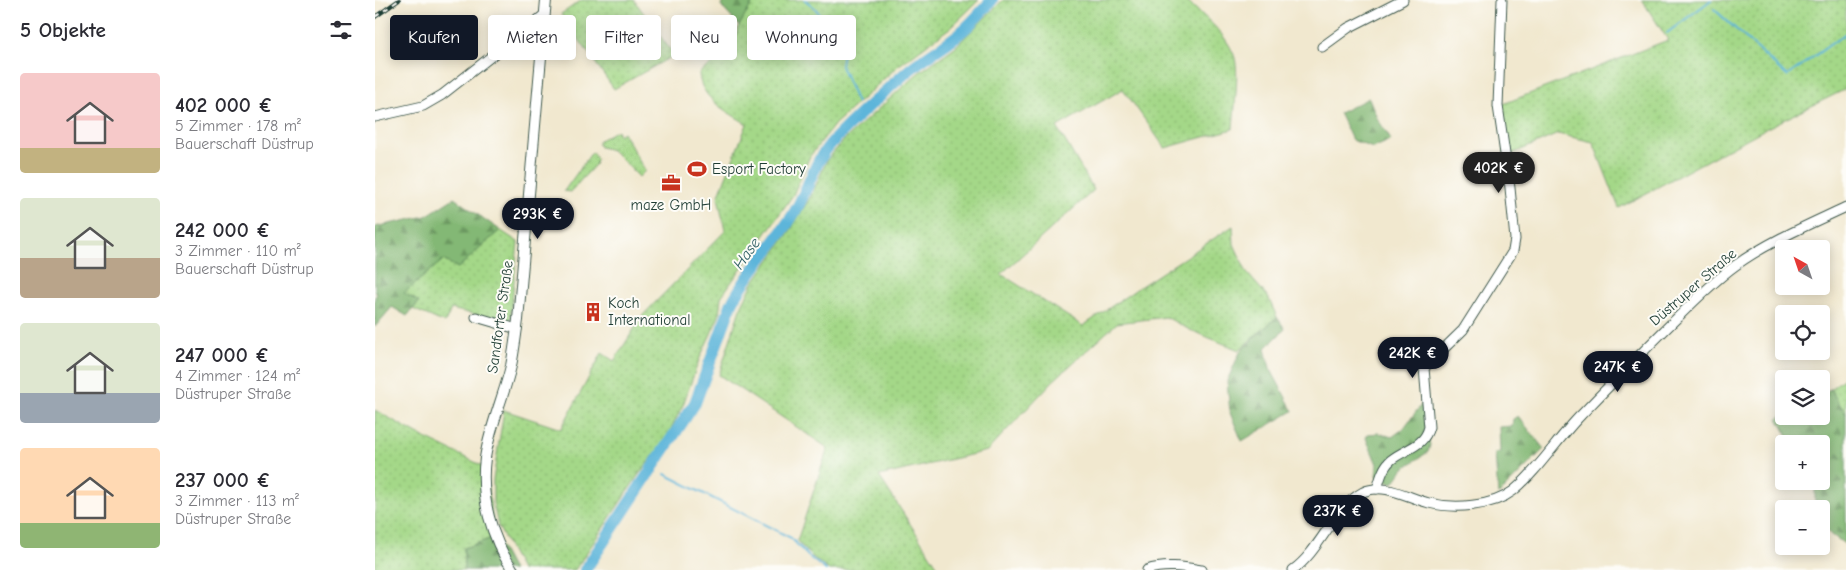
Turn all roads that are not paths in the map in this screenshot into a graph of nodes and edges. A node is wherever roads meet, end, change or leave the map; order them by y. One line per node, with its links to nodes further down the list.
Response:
1 (546, 0): 4 (street, Sandforter Straße)
2 (1403, 0): 5 (street)
3 (1502, 0): 12 (street)
4 (545, 15)
5 (1322, 47)
6 (488, 59): 8 (street)
7 (541, 60): 11 (street, Sandforter Straße)
8 (375, 117)
9 (1846, 207): 12 (street, Düstruper Straße)
10 (476, 317): 11 (street)
11 (517, 329): 13 (street, Sandforter Straße)
12 (1377, 489): 16 (street)
13 (513, 570)
14 (1147, 570): 15 (street)
15 (1202, 570)
16 (1293, 570)

